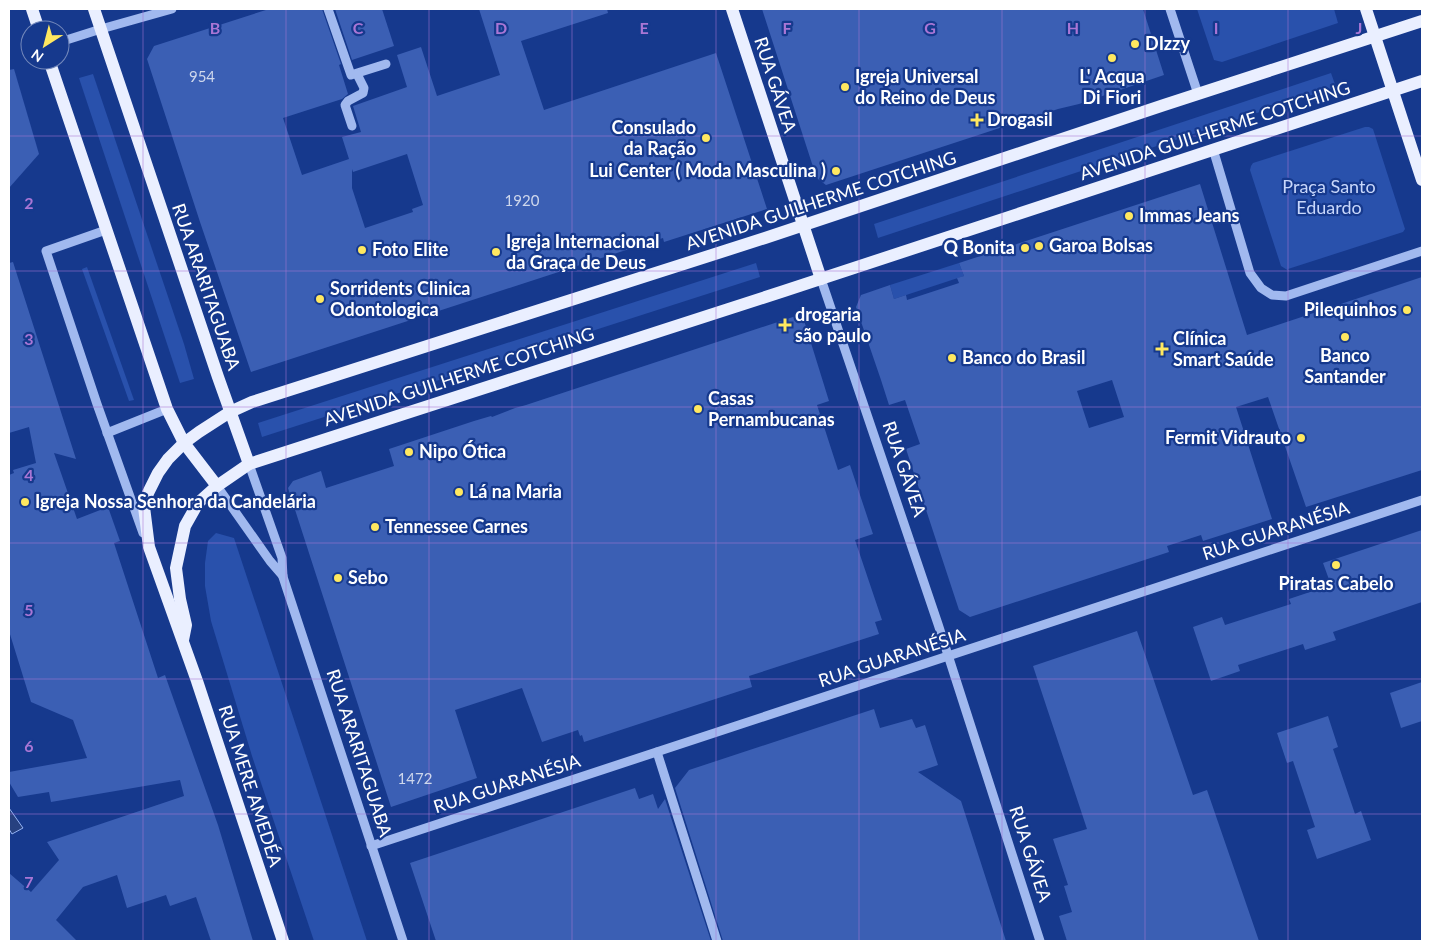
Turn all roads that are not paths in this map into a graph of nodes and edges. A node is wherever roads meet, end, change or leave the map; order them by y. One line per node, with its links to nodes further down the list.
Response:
1 (94, 9): 8 (main road, RUA ARARITAGUABA)
2 (172, 9): 8 (street)
3 (328, 9): 13 (street)
4 (732, 9): 20 (main road, RUA GÁVEA)
5 (1170, 9): 16 (street)
6 (1366, 9): 9 (main road)
7 (1422, 21): 9 (main road, AVENIDA GUILHERME COTCHING)
8 (101, 29): 10 (street); 25 (main road, RUA ARARITAGUABA)
9 (1375, 36): 15 (main road); 16 (main road, AVENIDA GUILHERME COTCHING)
10 (70, 39)
11 (386, 64): 13 (street)
12 (52, 70): 21 (main road, RUA ARARITAGUABA)
13 (357, 74): 17 (street)
14 (1422, 81): 15 (main road, AVENIDA GUILHERME COTCHING)
15 (1393, 91): 18 (main road, AVENIDA GUILHERME COTCHING); 19 (main road)
16 (1198, 94): 20 (main road, AVENIDA GUILHERME COTCHING)
17 (352, 126)
18 (1213, 150): 22 (street); 23 (main road, AVENIDA GUILHERME COTCHING)
19 (1422, 179)
20 (803, 226): 23 (main road, RUA GÁVEA); 25 (main road, AVENIDA GUILHERME COTCHING)
21 (106, 230): 24 (main road, RUA ARARITAGUABA); 26 (street)
22 (1422, 251)
23 (820, 279): 28 (main road, AVENIDA GUILHERME COTCHING); 34 (street, RUA GÁVEA)
24 (167, 409): 26 (street); 27 (main road, RUA ARARITAGUABA)
25 (230, 412): 27 (main road, RUA MERE AMEDÉA); 28 (main road, RUA ARARITAGUABA)
26 (107, 433): 31 (street)
27 (184, 443): 29 (main road, RUA ARARITAGUABA); 31 (main road, RUA MERE AMEDÉA)
28 (249, 464): 29 (main road, RUA MERE AMEDÉA); 32 (street, RUA ARARITAGUABA)
29 (217, 486): 32 (street, RUA ARARITAGUABA); 33 (main road, RUA MERE AMEDÉA)
30 (1422, 500): 34 (street, RUA GUARANÉSIA)
31 (149, 548): 33 (main road, RUA MERE AMEDÉA)
32 (283, 576): 36 (street, RUA ARARITAGUABA)
33 (183, 643): 37 (main road, RUA MERE AMEDÉA)
34 (948, 656): 35 (street, RUA GUARANÉSIA); 40 (street, RUA GÁVEA)
35 (657, 752): 36 (street, RUA GUARANÉSIA); 39 (street)
36 (371, 846): 38 (street, RUA ARARITAGUABA)
37 (283, 941)
38 (403, 941)
39 (717, 941)
40 (1040, 941)

